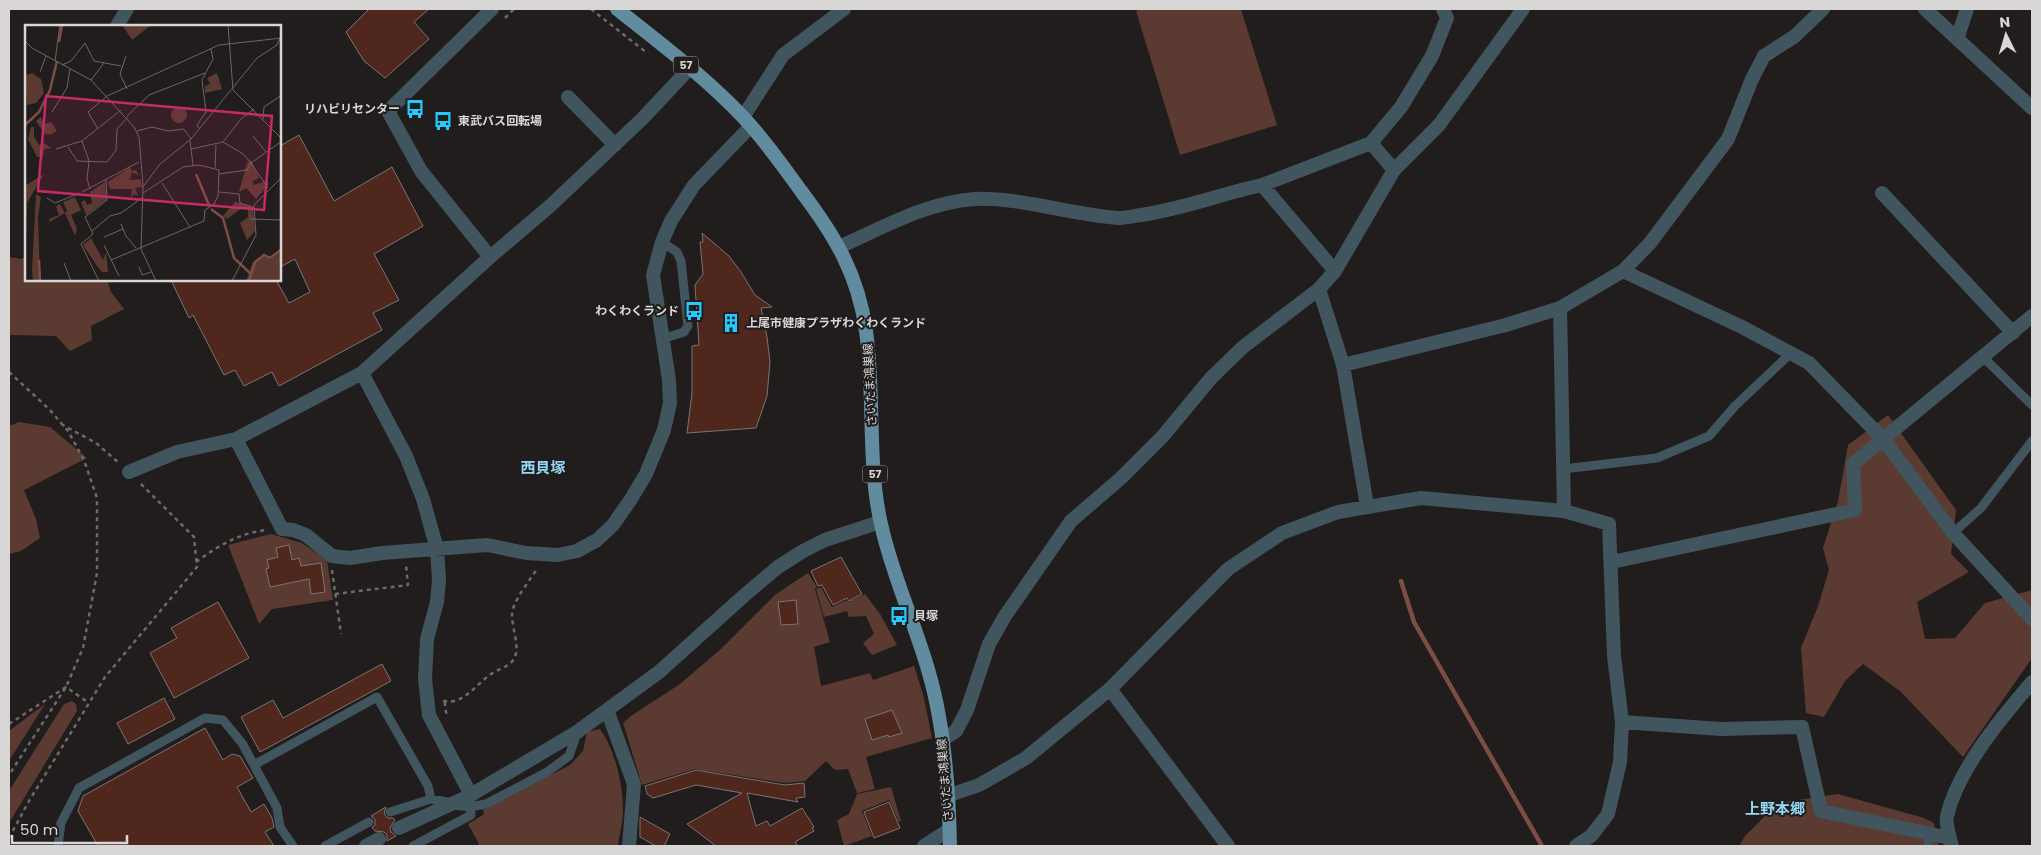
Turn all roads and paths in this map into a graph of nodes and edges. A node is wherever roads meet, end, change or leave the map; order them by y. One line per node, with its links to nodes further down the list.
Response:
1 (126, 9): 10 (street)
2 (492, 9): 23 (street)
3 (617, 9): 12 (main road, さいたま鴻巣線 / 57)
4 (844, 9): 15 (street)
5 (1443, 9): 16 (street)
6 (1523, 9): 18 (street)
7 (1822, 9): 25 (street)
8 (1925, 9): 11 (street)
9 (1967, 9): 11 (street)
10 (118, 25)
11 (1957, 39): 14 (street)
12 (690, 68): 15 (main road, さいたま鴻巣線 / 57); 17 (street)
13 (568, 97): 17 (street)
14 (2032, 108)
15 (747, 122): 21 (street); 22 (main road, さいたま鴻巣線 / 57)
16 (1371, 143): 18 (street); 19 (street)
17 (615, 145): 23 (street)
18 (1394, 170): 24 (street)
19 (1262, 185): 22 (street); 24 (street)
20 (1882, 193): 29 (street)
21 (662, 242): 30 (street); 30 (lane)
22 (839, 247): 44 (main road, さいたま鴻巣線 / 57)
23 (490, 257): 35 (street)
24 (1335, 271): 26 (street)
25 (1624, 271): 27 (street); 31 (street)
26 (1319, 289): 33 (street); 65 (street)
27 (1560, 308): 33 (street); 40 (street)
28 (2032, 316): 29 (street)
29 (2014, 333): 32 (street)
30 (662, 339): 50 (street)
31 (1791, 353): 38 (street); 40 (lane)
32 (1984, 358): 36 (lane); 38 (street)
33 (1343, 365): 42 (street)
34 (9, 372): 58 (path)
35 (362, 373): 37 (street); 48 (street)
36 (2032, 405)
37 (236, 438): 41 (street); 45 (street)
38 (1884, 439): 46 (street); 53 (street)
39 (2032, 441): 46 (lane)
40 (1563, 469): 43 (street)
41 (129, 472)
42 (1367, 506): 43 (street); 59 (street)
43 (1564, 512): 53 (street)
44 (880, 522): 62 (street); 65 (main road, さいたま鴻巣線 / 57)
45 (282, 529): 51 (street); 52 (path)
46 (1953, 533): 55 (street)
47 (195, 543): 52 (path)
48 (436, 549): 49 (street); 50 (street); 60 (street)
49 (404, 551): 51 (street); 54 (path)
50 (543, 555): 60 (path)
51 (332, 556): 54 (path)
52 (196, 562): 61 (path)
53 (1612, 562): 63 (street)
54 (335, 594): 56 (path)
55 (2032, 619)
56 (340, 634)
57 (2032, 682): 79 (street)
58 (66, 687): 61 (path); 64 (path); 67 (path)
59 (1110, 689): 68 (street); 88 (street)
60 (427, 697): 70 (street)
61 (89, 703): 76 (path)
62 (607, 710): 70 (street); 85 (street)
63 (1622, 722): 78 (street); 89 (street)
64 (9, 724)
65 (942, 740): 68 (main road, さいたま鴻巣線 / 57)
66 (254, 765): 69 (lane); 80 (lane); 81 (lane)
67 (9, 775)
68 (947, 796): 75 (main road, さいたま鴻巣線 / 57)
69 (431, 799): 71 (lane); 72 (lane)
70 (470, 799): 71 (street); 84 (lane)
71 (454, 804): 74 (street)
72 (390, 812)
73 (369, 822): 82 (lane)
74 (399, 828)
75 (949, 830): 86 (street); 87 (main road, さいたま鴻巣線 / 57)
76 (9, 838)
77 (379, 839): 83 (street)
78 (1928, 840): 79 (street)
79 (1951, 842)
80 (58, 846)
81 (293, 846)
82 (325, 846)
83 (366, 846)
84 (413, 846)
85 (629, 846)
86 (924, 846)
87 (950, 846)
88 (1228, 846)
89 (1576, 846)

